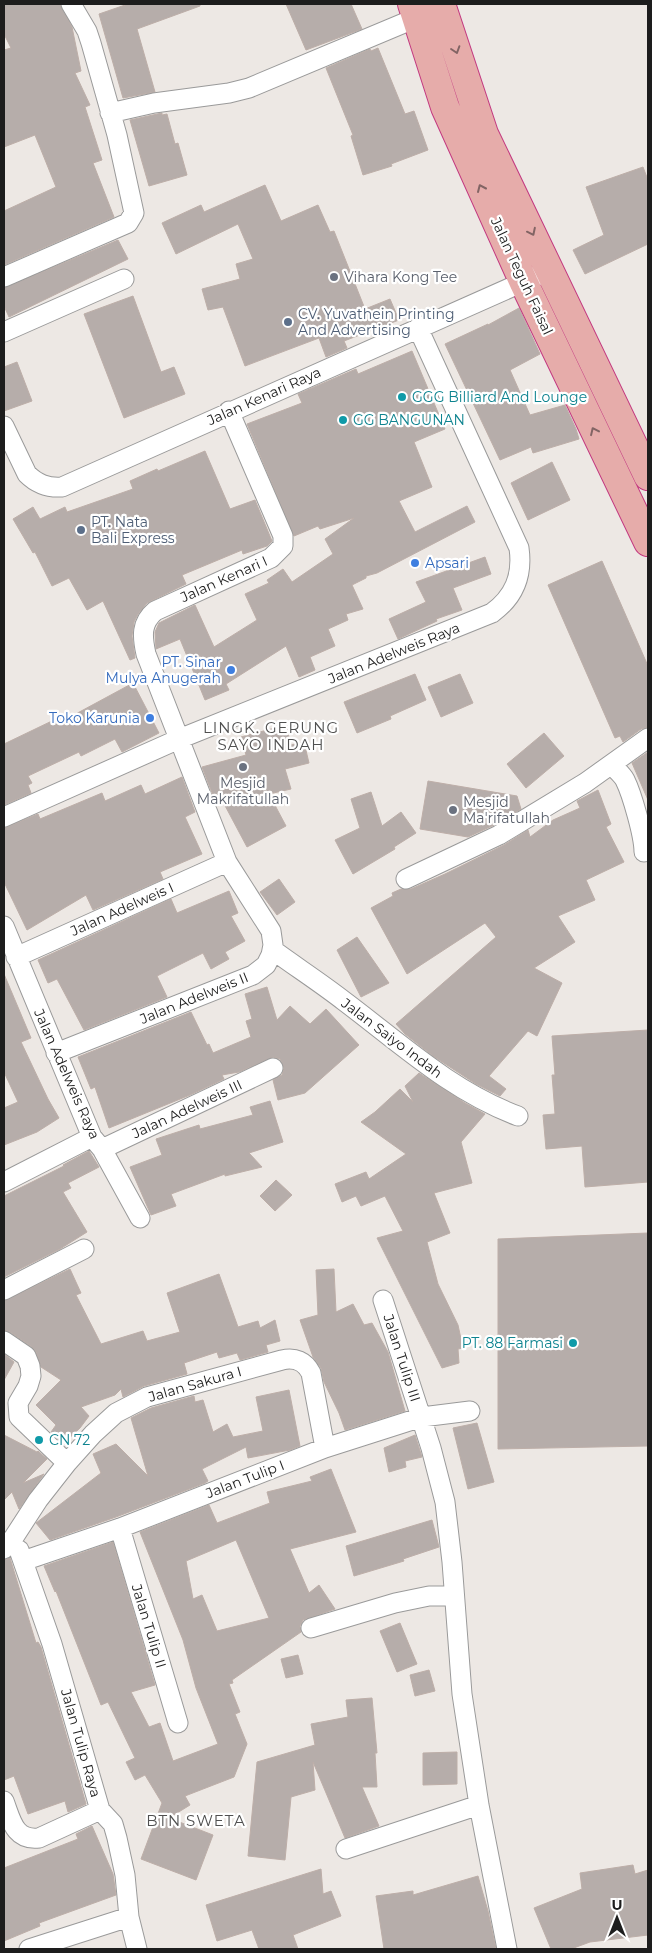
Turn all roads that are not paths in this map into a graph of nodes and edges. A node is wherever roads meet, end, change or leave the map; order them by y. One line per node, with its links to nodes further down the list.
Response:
1 (71, 4): 4 (street)
2 (441, 4): 5 (highway, Jalan Teguh Faisal, one-way to 5)
3 (414, 11): 4 (street); 8 (highway, Jalan Teguh Faisal, one-way to 3)
4 (110, 113): 6 (street)
5 (550, 270): 8 (street, Jalan Kenari Raya); 11 (highway, Jalan Teguh Faisal)
6 (4, 277)
7 (124, 279): 10 (street)
8 (524, 283): 9 (street, Jalan Kenari Raya); 12 (highway, Jalan Teguh Faisal)
9 (418, 328): 13 (street, Jalan Kenari Raya); 18 (street, Jalan Adelweis Raya)
10 (4, 332)
11 (602, 381): 12 (highway); 15 (highway, Jalan Teguh Faisal)
12 (576, 392): 16 (highway, Jalan Teguh Faisal, one-way to 12)
13 (228, 411): 14 (street, Jalan Kenari Raya); 18 (street, Jalan Kenari I)
14 (4, 428)
15 (645, 470)
16 (648, 542)
17 (648, 738): 19 (street)
18 (179, 739): 20 (street, Jalan Adelweis Raya); 22 (street)
19 (612, 765): 21 (street); 23 (street)
20 (4, 817)
21 (644, 852)
22 (227, 862): 25 (street); 26 (street, Jalan Adelweis I)
23 (406, 879)
24 (4, 926): 26 (street, Jalan Adelweis Raya)
25 (273, 950): 27 (street, Jalan Adelweis II); 29 (street, Jalan Saiyo Indah)
26 (16, 956): 27 (street, Jalan Adelweis Raya)
27 (56, 1053): 30 (street, Jalan Adelweis Raya)
28 (273, 1068): 30 (street, Jalan Adelweis III)
29 (518, 1116)
30 (97, 1143): 31 (street, Jalan Adelweis III); 32 (street, Jalan Adelweis Raya)
31 (4, 1182)
32 (140, 1218)
33 (84, 1249): 34 (street)
34 (4, 1290)
35 (383, 1300): 38 (street, Jalan Tulip III)
36 (4, 1341): 40 (street)
37 (470, 1411): 38 (street, Jalan Tulip I)
38 (422, 1417): 39 (street, Jalan Tulip I); 44 (street, Jalan Tulip III)
39 (325, 1448): 40 (street, Jalan Sakura I); 41 (street, Jalan Tulip I)
40 (67, 1463): 42 (street, Jalan Sakura I)
41 (120, 1528): 43 (street, Jalan Tulip I); 46 (street, Jalan Tulip II)
42 (7, 1539): 43 (street, Jalan Tulip Raya)
43 (24, 1561): 49 (street, Jalan Tulip Raya)
44 (454, 1596): 45 (street); 48 (street, Jalan Tulip III)
45 (312, 1628)
46 (178, 1723)
47 (4, 1801): 49 (street)
48 (480, 1805): 50 (street); 54 (street, Jalan Tulip III)
49 (100, 1810): 51 (street, Jalan Tulip Raya)
50 (346, 1849)
51 (129, 1917): 52 (street); 53 (street, Jalan Tulip Raya)
52 (29, 1949)
53 (137, 1949)
54 (507, 1949)

